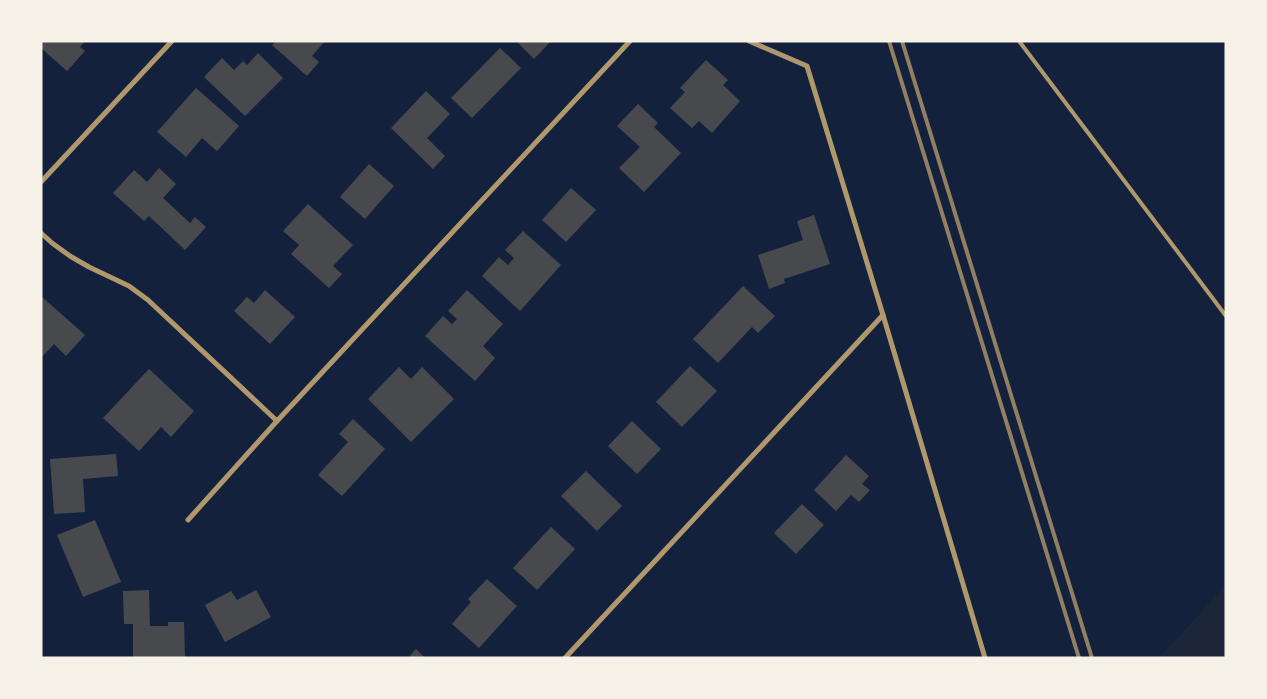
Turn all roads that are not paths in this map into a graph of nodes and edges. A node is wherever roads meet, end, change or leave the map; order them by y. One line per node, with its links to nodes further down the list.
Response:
1 (172, 41): 5 (street)
2 (630, 41): 9 (street)
3 (749, 41): 7 (street)
4 (1019, 41): 8 (lane)
5 (41, 182)
6 (41, 234): 9 (street)
7 (883, 315): 11 (street); 12 (street)
8 (1226, 316)
9 (277, 421): 10 (street)
10 (188, 520)
11 (565, 658)
12 (985, 658)

